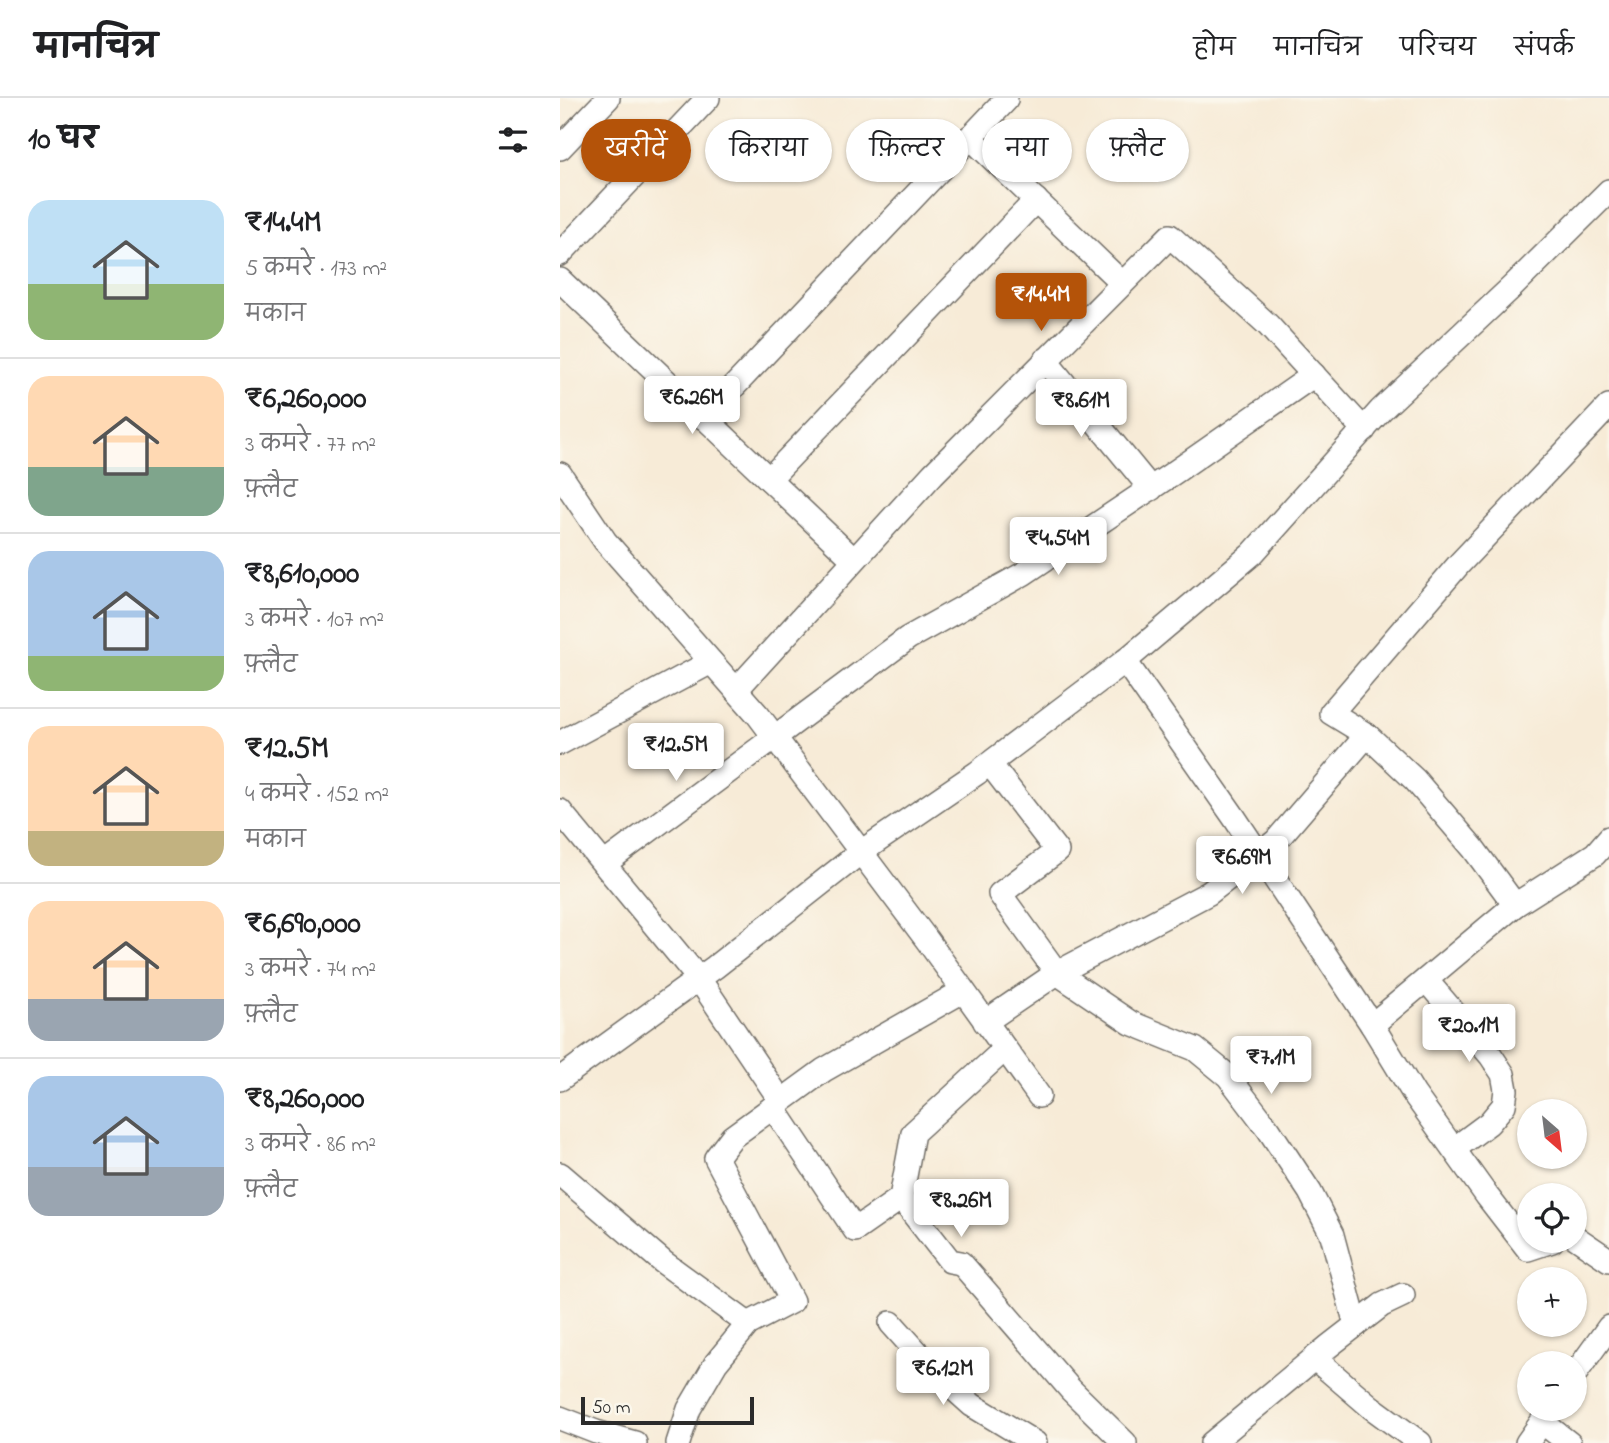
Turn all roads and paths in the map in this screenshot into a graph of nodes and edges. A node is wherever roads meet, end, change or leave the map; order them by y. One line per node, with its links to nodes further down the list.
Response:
1 (608, 98): 5 (street)
2 (708, 98): 8 (street)
3 (1009, 103): 4 (street)
4 (970, 137): 7 (street); 14 (street)
5 (560, 148)
6 (1609, 191): 15 (street)
7 (1036, 200): 10 (street); 17 (street)
8 (560, 254)
9 (560, 280): 14 (street)
10 (1122, 283): 11 (street); 12 (street)
11 (1045, 360): 18 (street); 19 (street)
12 (1314, 375): 15 (street); 18 (street)
13 (1609, 406): 23 (street)
14 (704, 418): 17 (street)
15 (1364, 430): 21 (street)
16 (560, 474): 20 (street)
17 (769, 479): 19 (street)
18 (1151, 489): 24 (street)
19 (853, 560): 22 (street)
20 (712, 662): 22 (street); 25 (street)
21 (1125, 662): 26 (street); 30 (street)
22 (736, 690): 24 (street)
23 (1367, 736): 30 (street); 32 (street)
24 (775, 738): 29 (street); 31 (street)
25 (560, 743)
26 (990, 764): 29 (street); 33 (street)
27 (560, 811): 31 (street)
28 (1609, 838): 32 (street)
29 (860, 852): 34 (street); 36 (street)
30 (1259, 855): 33 (street); 38 (street)
31 (604, 864): 34 (street)
32 (1515, 905): 35 (street)
33 (1057, 973): 37 (street); 52 (street)
34 (699, 979): 40 (street); 42 (street)
35 (1426, 980): 38 (street); 43 (street)
36 (963, 991): 37 (street); 42 (street)
37 (985, 1022): 39 (street)
38 (1372, 1025): 43 (street)
39 (1005, 1049): 41 (street); 45 (street)
40 (561, 1077)
41 (1039, 1096)
42 (777, 1104): 45 (street); 51 (street)
43 (1454, 1149): 46 (street)
44 (560, 1174): 51 (street)
45 (901, 1198): 63 (street)
46 (1517, 1234)
47 (1587, 1245): 48 (street)
48 (1609, 1260)
49 (1403, 1295): 52 (street)
50 (891, 1323): 62 (street)
51 (748, 1324): 61 (street)
52 (1356, 1325): 55 (street)
53 (1609, 1327): 54 (street)
54 (1587, 1357)
55 (1314, 1358): 64 (street); 65 (street)
56 (560, 1418): 59 (street)
57 (1542, 1421): 66 (street)
58 (1551, 1421): 67 (street)
59 (592, 1438): 60 (street)
60 (635, 1443)
61 (678, 1443)
62 (1035, 1443)
63 (1125, 1443)
64 (1212, 1443)
65 (1420, 1443)
66 (1527, 1443)
67 (1569, 1443)

